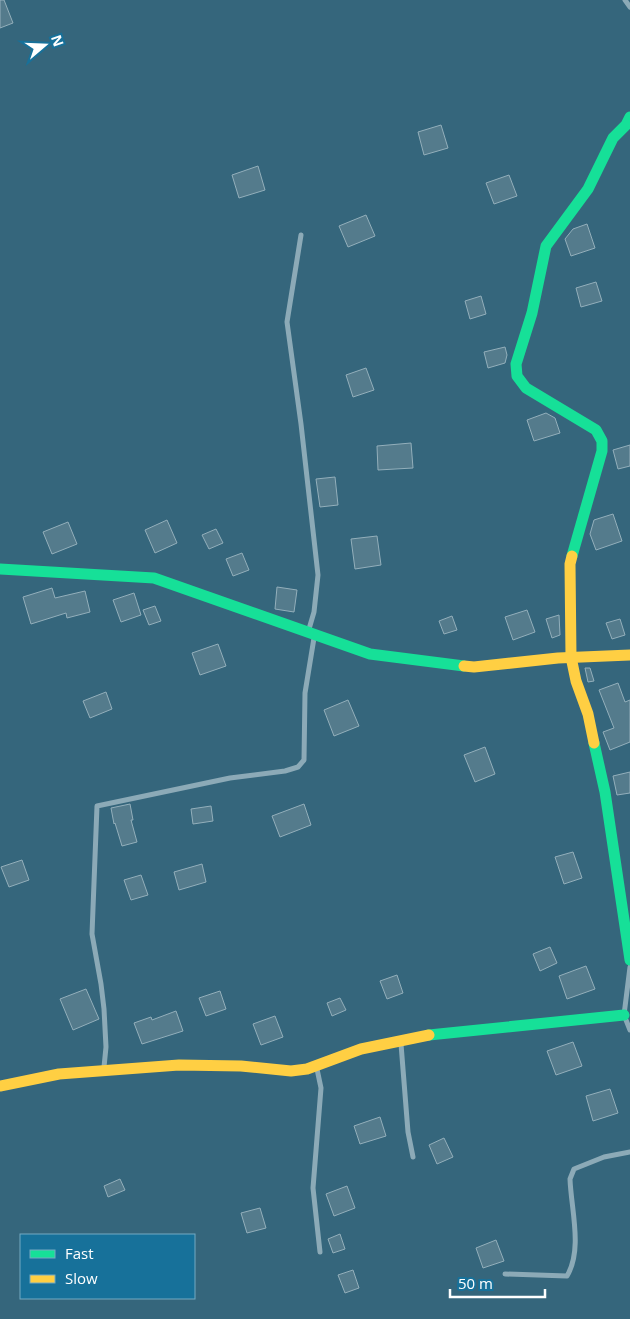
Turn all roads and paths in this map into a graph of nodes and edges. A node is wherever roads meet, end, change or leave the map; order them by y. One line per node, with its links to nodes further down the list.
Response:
1 (624, 0): 2 (street)
2 (630, 7)
3 (630, 117): 8 (street)
4 (301, 235): 6 (street)
5 (0, 569): 6 (street)
6 (312, 634): 8 (street); 15 (street)
7 (630, 655): 8 (street)
8 (572, 657): 9 (street)
9 (630, 960)
10 (630, 967): 11 (street)
11 (624, 1015): 12 (street); 13 (street)
12 (630, 1030)
13 (401, 1041): 14 (street); 18 (street)
14 (316, 1066): 15 (street); 19 (street)
15 (104, 1071): 16 (street)
16 (0, 1086)
17 (630, 1152): 20 (street)
18 (413, 1156)
19 (320, 1252)
20 (505, 1274)

